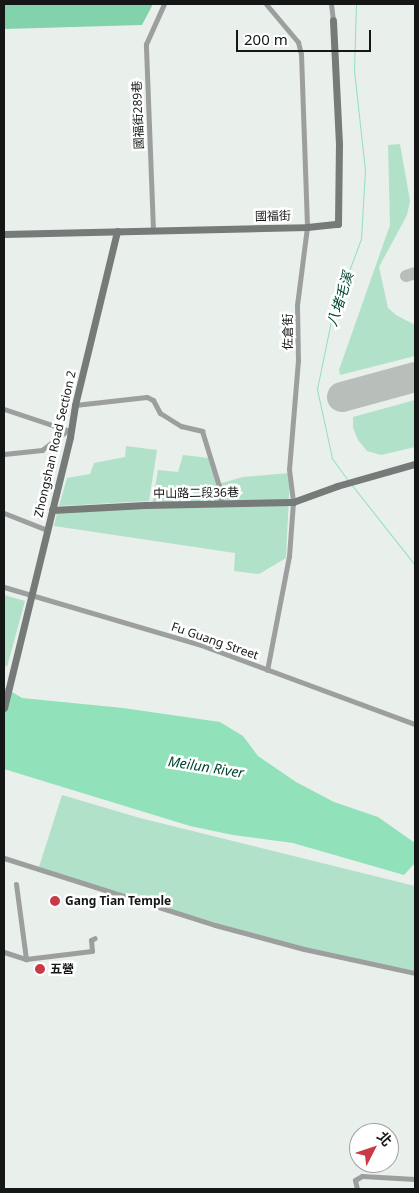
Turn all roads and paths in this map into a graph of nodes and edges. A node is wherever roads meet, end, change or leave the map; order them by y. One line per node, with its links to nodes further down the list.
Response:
1 (164, 4): 6 (street, 國福街289巷)
2 (266, 4): 5 (street, 佐倉街)
3 (331, 4): 4 (street)
4 (333, 20): 5 (street, 國福街)
5 (307, 227): 6 (street, 國福街); 14 (street, 佐倉街)
6 (153, 230): 7 (street, 國福街)
7 (117, 231): 8 (street, 國福街); 9 (street, Zhongshan Road Section 2)
8 (4, 234)
9 (75, 405): 11 (street, Zhongshan Road Section 2); 15 (street)
10 (4, 409): 11 (street)
11 (68, 431): 12 (street); 16 (street, Zhongshan Road Section 2)
12 (4, 454)
13 (415, 464): 14 (street, 中山路二段36巷)
14 (293, 502): 15 (street, 中山路二段36巷); 21 (street, 佐倉街)
15 (221, 504): 16 (street, 中山路二段36巷)
16 (52, 510): 18 (street, Zhongshan Road Section 2)
17 (4, 513): 18 (street)
18 (47, 530): 20 (street, Zhongshan Road Section 2)
19 (4, 587): 20 (street, Fu Guang Street)
20 (32, 595): 21 (street, Fu Guang Street); 22 (street, Zhongshan Road Section 2)
21 (267, 670): 23 (street, Fu Guang Street)
22 (4, 708)
23 (415, 724)
24 (4, 858): 29 (street)
25 (16, 884): 28 (street)
26 (95, 938): 28 (street)
27 (4, 952): 28 (street)
28 (26, 959)
29 (415, 973)
30 (415, 1178): 31 (street)
31 (356, 1189)

